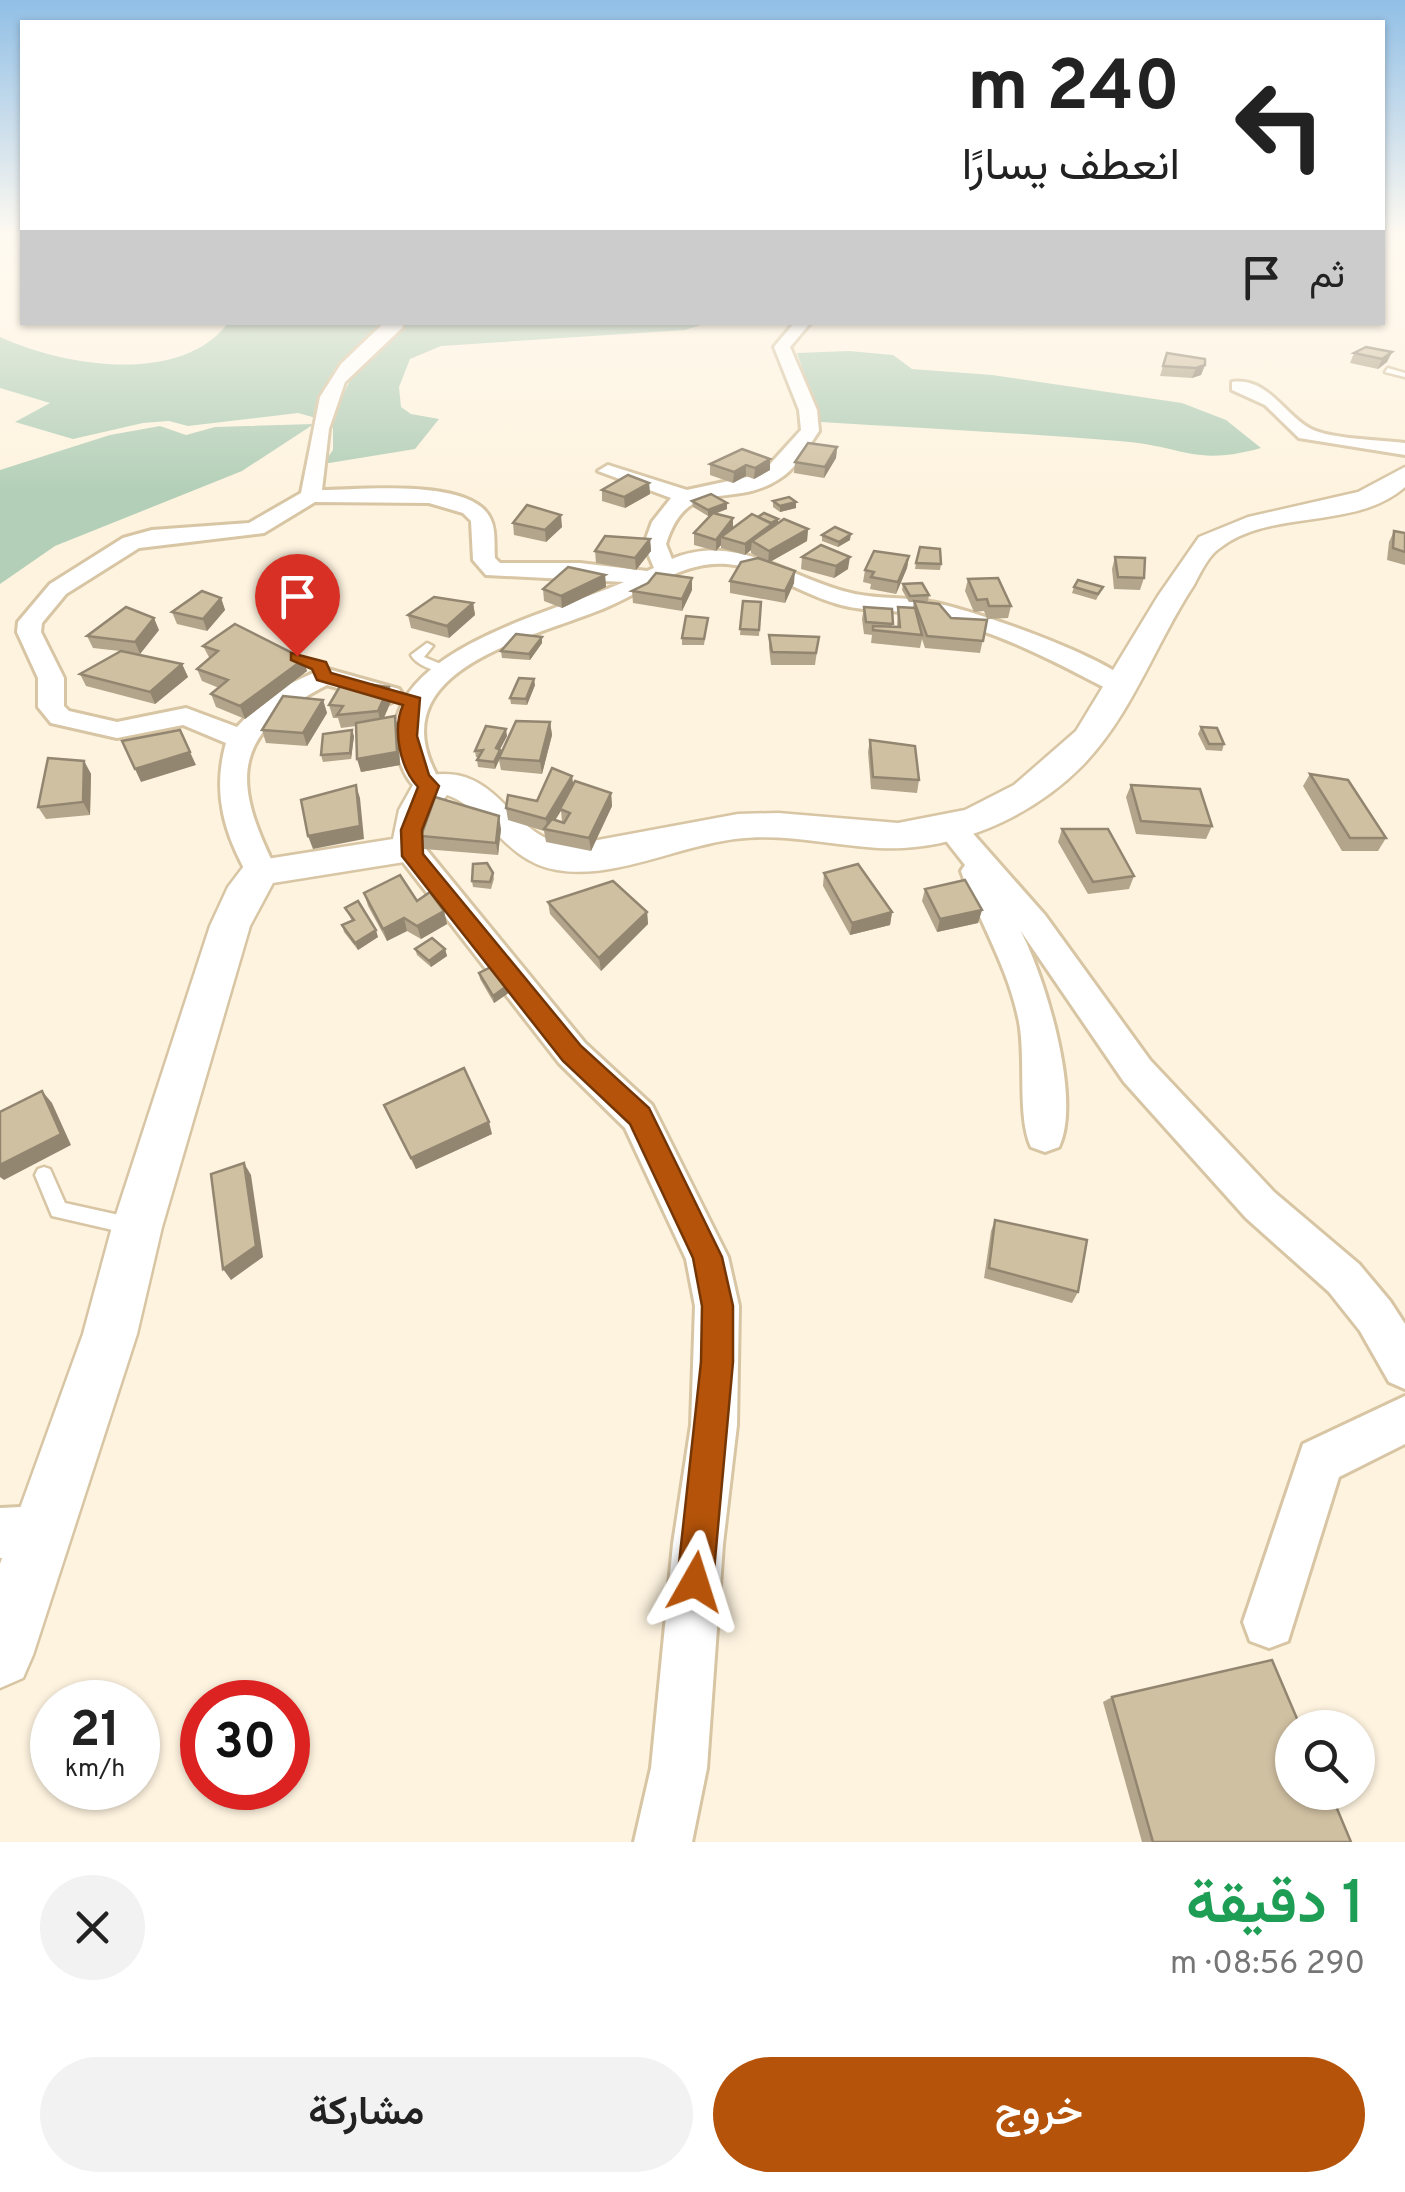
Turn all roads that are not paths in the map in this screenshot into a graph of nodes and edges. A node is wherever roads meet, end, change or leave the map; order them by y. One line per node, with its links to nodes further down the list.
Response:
1 (395, 325): 9 (street)
2 (801, 325): 10 (street)
3 (1388, 370): 4 (lane)
4 (1405, 374)
5 (1238, 386): 6 (street)
6 (1405, 449)
7 (608, 471): 10 (street)
8 (1405, 474): 14 (street)
9 (311, 496): 11 (street); 16 (street)
10 (687, 497): 11 (street)
11 (659, 574): 13 (street); 14 (street)
12 (427, 646): 13 (lane)
13 (446, 670): 15 (street)
14 (1122, 686): 18 (street)
15 (413, 702): 16 (street); 17 (street)
16 (241, 738): 20 (street)
17 (429, 786): 18 (street); 19 (street)
18 (959, 836): 21 (street); 24 (street)
19 (410, 850): 20 (street); 29 (street)
20 (261, 871): 23 (street)
21 (1046, 1135)
22 (44, 1174): 23 (lane)
23 (137, 1227): 26 (street)
24 (1405, 1366)
25 (1405, 1418): 27 (street)
26 (21, 1532): 28 (street)
27 (1269, 1622)
28 (0, 1655)
29 (663, 1842)

